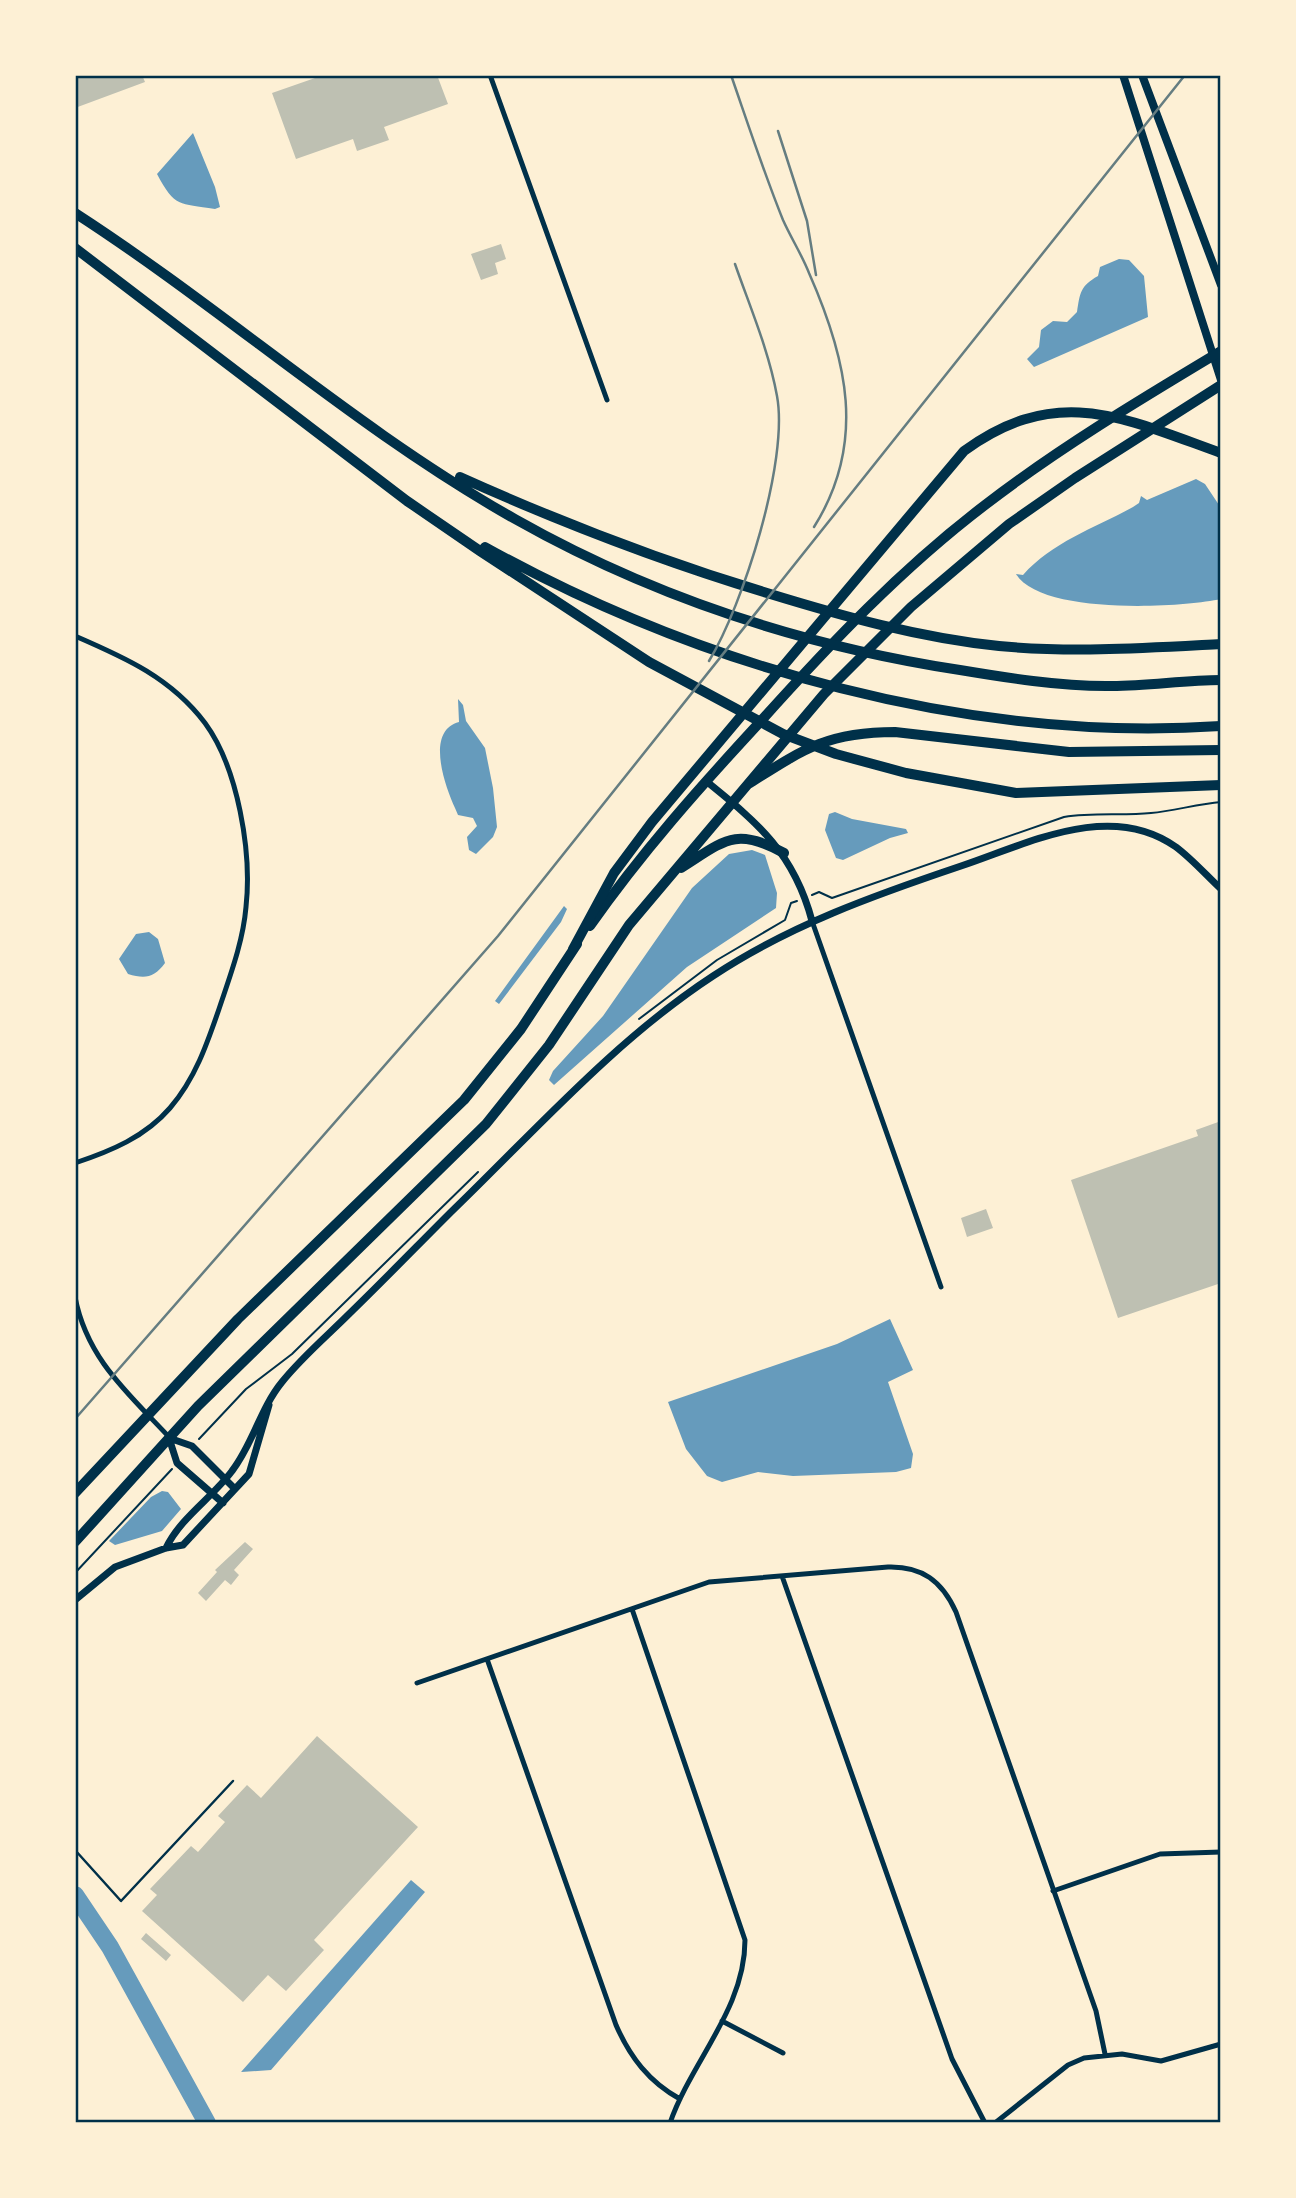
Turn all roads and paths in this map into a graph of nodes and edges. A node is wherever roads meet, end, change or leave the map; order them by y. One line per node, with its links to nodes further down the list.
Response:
1 (490, 75): 9 (street)
2 (1123, 75): 7 (main road)
3 (1142, 75): 6 (main road)
4 (75, 213): 11 (highway)
5 (75, 248): 12 (highway)
6 (1221, 285)
7 (1217, 354): 8 (main road); 18 (highway)
8 (1221, 382): 19 (highway)
9 (607, 400)
10 (1221, 453): 28 (highway)
11 (425, 461): 14 (highway); 15 (highway)
12 (407, 501): 16 (highway); 20 (highway)
13 (75, 636): 30 (street)
14 (1221, 644)
15 (1221, 680)
16 (1221, 726)
17 (1221, 750): 19 (highway)
18 (706, 781): 21 (street); 28 (highway)
19 (750, 783): 21 (highway)
20 (1221, 785)
21 (732, 802): 23 (street); 24 (highway)
22 (1221, 802): 26 (path)
23 (784, 853): 24 (highway); 26 (street)
24 (672, 874): 36 (highway)
25 (1221, 889): 27 (street)
26 (806, 898): 27 (street); 29 (path)
27 (812, 921): 32 (street); 34 (street)
28 (573, 949): 35 (highway)
29 (636, 1022)
30 (75, 1163)
31 (481, 1169): 37 (path)
32 (941, 1287)
33 (75, 1297): 35 (street)
34 (269, 1404): 39 (street); 40 (street)
35 (147, 1413): 36 (street); 41 (highway)
36 (169, 1438): 37 (street); 38 (street); 44 (highway)
37 (192, 1446): 39 (street)
38 (177, 1463): 42 (street); 46 (path)
39 (226, 1479): 40 (street); 42 (street)
40 (235, 1489): 43 (street)
41 (75, 1493)
42 (211, 1493): 43 (street); 45 (street)
43 (223, 1503): 45 (street)
44 (75, 1542)
45 (166, 1548): 48 (street)
46 (75, 1573)
47 (782, 1576): 49 (street); 55 (street); 62 (street)
48 (75, 1600)
49 (632, 1609): 50 (street); 56 (street)
50 (487, 1659): 51 (street); 60 (street)
51 (417, 1683)
52 (233, 1781): 53 (lane)
53 (75, 1850)
54 (1221, 1852): 55 (street)
55 (1054, 1891): 59 (street)
56 (722, 2021): 58 (street); 60 (street)
57 (1221, 2044): 59 (street)
58 (783, 2053)
59 (1105, 2054): 63 (street)
60 (680, 2099): 61 (street)
61 (670, 2123)
62 (985, 2123)
63 (995, 2123)

